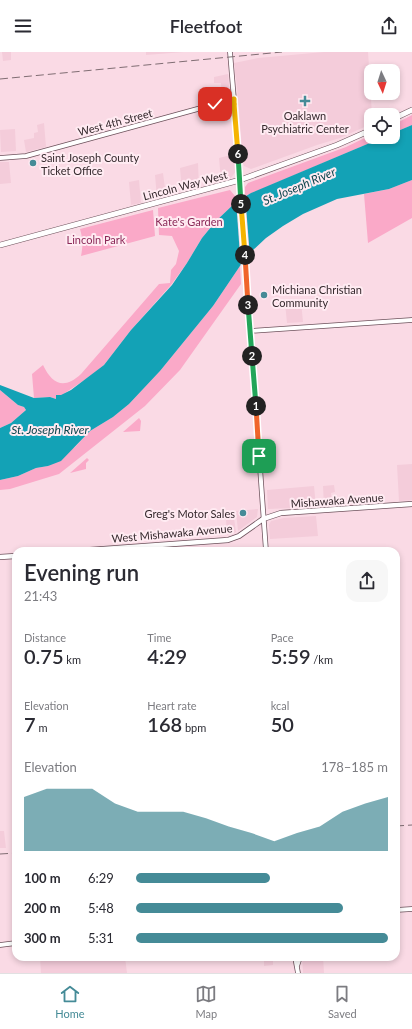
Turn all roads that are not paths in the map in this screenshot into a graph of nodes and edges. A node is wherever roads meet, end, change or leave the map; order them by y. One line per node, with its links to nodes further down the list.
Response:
1 (230, 52): 2 (street)
2 (234, 99): 6 (street, West 4th Street); 7 (street)
3 (412, 110): 4 (main road)
4 (400, 116)
5 (364, 133): 7 (main road, Lincoln Way West)
6 (0, 158)
7 (240, 180): 8 (main road, Lincoln Way West); 10 (street)
8 (0, 245)
9 (412, 320): 10 (street)
10 (250, 331): 12 (street)
11 (412, 504): 12 (main road, Mishawaka Avenue)
12 (264, 519): 13 (main road, West Mishawaka Avenue); 14 (street)
13 (131, 547)
14 (266, 547)
15 (12, 556): 16 (main road)
16 (0, 557)
17 (412, 909): 18 (street)
18 (400, 910)
19 (12, 944): 20 (street)
20 (0, 945)
21 (296, 961): 23 (street)
22 (299, 961): 23 (street)
23 (297, 967): 24 (street)
24 (298, 973)

